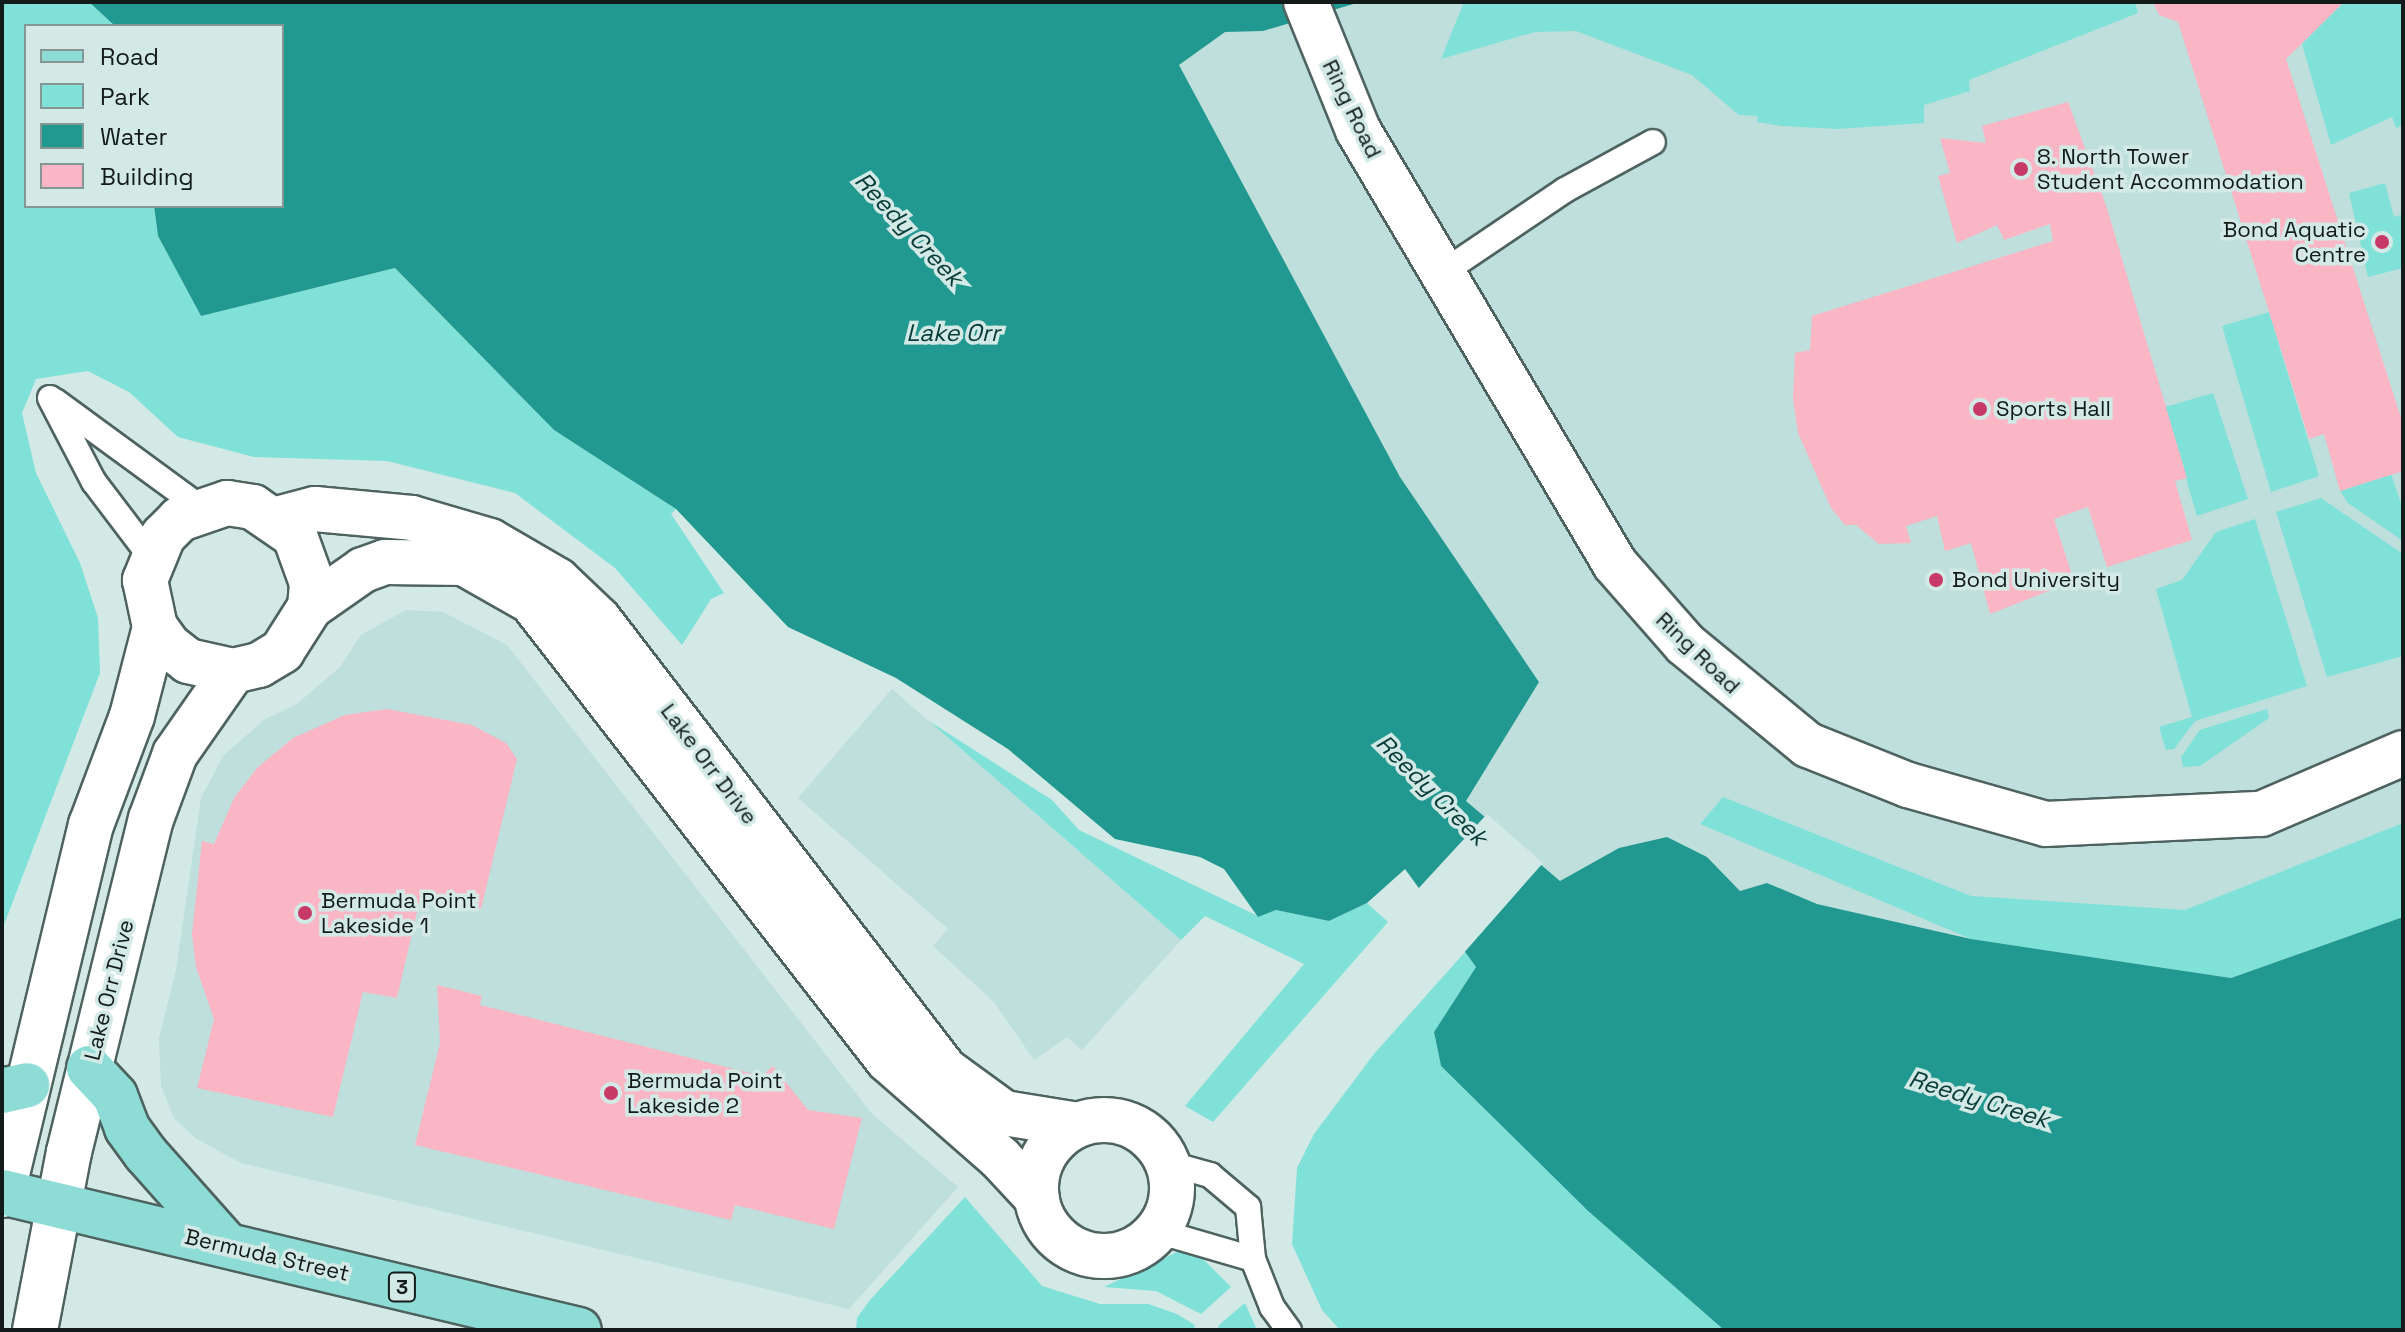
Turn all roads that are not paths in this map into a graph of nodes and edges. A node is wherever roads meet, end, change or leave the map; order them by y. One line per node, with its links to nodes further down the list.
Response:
1 (1309, 12): 3 (street, Ring Road)
2 (1653, 142): 3 (lane)
3 (1442, 273): 10 (street, Ring Road)
4 (201, 508): 5 (street); 6 (street); 6 (lane)
5 (277, 519): 7 (street); 13 (street, Lake Orr Drive)
6 (151, 557): 8 (street)
7 (310, 607): 9 (street); 16 (street, Lake Orr Drive)
8 (155, 627): 9 (street); 12 (street)
9 (233, 671): 11 (street, Lake Orr Drive)
10 (2403, 753)
11 (89, 1068): 17 (street, Lake Orr Drive); 19 (main road)
12 (15, 1088): 15 (street)
13 (1078, 1125): 14 (street); 16 (street)
14 (1167, 1163): 18 (street); 20 (lane)
15 (2, 1193): 17 (main road, Bermuda Street / 3)
16 (1037, 1198): 18 (street)
17 (58, 1204): 19 (main road, Bermuda Street / 3); 21 (street, Lake Orr Drive)
18 (1157, 1231): 20 (lane)
19 (226, 1244): 22 (main road, Bermuda Street / 3)
20 (1253, 1259): 23 (lane)
21 (35, 1330)
22 (579, 1330)
23 (1289, 1330)

